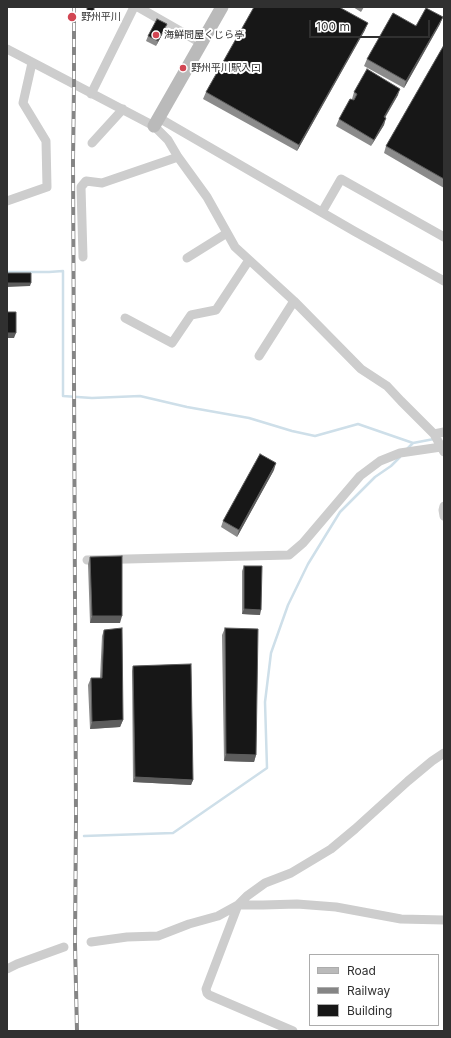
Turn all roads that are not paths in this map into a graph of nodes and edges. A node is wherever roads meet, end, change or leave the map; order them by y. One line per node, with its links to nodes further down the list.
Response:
1 (134, 7): 7 (street)
2 (138, 7): 4 (street)
3 (222, 7): 4 (street)
4 (201, 43): 9 (street)
5 (7, 50): 6 (street)
6 (32, 63): 7 (street); 12 (street)
7 (91, 94): 8 (street)
8 (123, 109): 9 (street); 10 (street)
9 (156, 122): 11 (street); 13 (street)
10 (92, 142)
11 (178, 157): 14 (street); 16 (street)
12 (7, 201)
13 (322, 212): 15 (street); 19 (street)
14 (227, 233): 17 (street); 18 (street)
15 (444, 237)
16 (83, 257)
17 (187, 258)
18 (249, 260): 20 (street); 21 (street)
19 (444, 281)
20 (294, 301): 22 (street); 24 (street)
21 (125, 318)
22 (258, 356)
23 (444, 432): 24 (street)
24 (434, 434): 25 (street)
25 (443, 449): 28 (street)
26 (444, 506): 27 (street)
27 (444, 516)
28 (87, 560)
29 (444, 753): 30 (street)
30 (238, 905): 31 (street); 32 (street); 35 (street)
31 (444, 920)
32 (91, 942)
33 (64, 947): 34 (street)
34 (7, 969)
35 (293, 1031)

